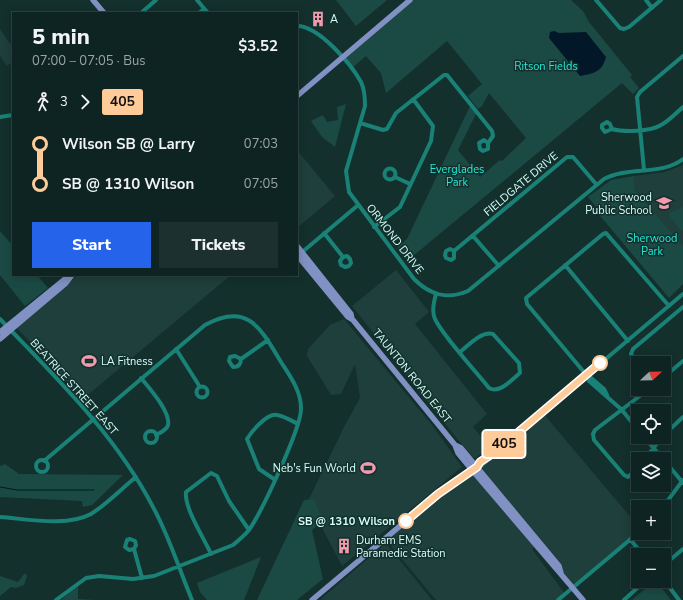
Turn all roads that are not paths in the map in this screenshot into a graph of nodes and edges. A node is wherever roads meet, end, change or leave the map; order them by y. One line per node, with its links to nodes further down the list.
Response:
1 (93, 0): 10 (main road)
2 (156, 0): 11 (street)
3 (197, 0): 9 (street)
4 (410, 0): 16 (main road)
5 (596, 0): 8 (street)
6 (646, 0): 8 (street)
7 (661, 0): 8 (street)
8 (652, 8)
9 (204, 9): 12 (street); 13 (street)
10 (103, 12)
11 (142, 12)
12 (200, 12)
13 (207, 12)
14 (298, 26): 16 (street, ORMOND DRIVE)
15 (683, 56): 24 (street)
16 (342, 58): 17 (main road); 22 (street, ORMOND DRIVE)
17 (298, 95)
18 (413, 99): 22 (street); 25 (street); 29 (street)
19 (683, 107): 24 (street)
20 (12, 115): 21 (street)
21 (0, 117)
22 (360, 123): 31 (street, ORMOND DRIVE)
23 (612, 129): 24 (street)
24 (639, 130): 27 (street)
25 (488, 142)
26 (683, 158): 27 (street)
27 (644, 170): 30 (street)
28 (395, 177): 29 (street)
29 (410, 184): 32 (street)
30 (596, 184): 34 (street, FIELDGATE DRIVE); 39 (street)
31 (357, 206): 32 (street, ORMOND DRIVE); 33 (street)
32 (374, 227): 41 (street, ORMOND DRIVE)
33 (324, 233): 36 (street); 37 (street)
34 (473, 236): 35 (street, FIELDGATE DRIVE); 39 (street)
35 (454, 251)
36 (299, 254): 74 (main road, TAUNTON ROAD EAST)
37 (343, 257)
38 (565, 265): 43 (street); 50 (street); 57 (street)
39 (499, 266): 41 (street)
40 (70, 276): 46 (main road)
41 (436, 294): 52 (street)
42 (683, 294): 43 (street)
43 (669, 306): 50 (street)
44 (683, 307): 53 (street)
45 (0, 319): 46 (street, BEATRICE STREET EAST)
46 (9, 328): 47 (main road); 48 (main road); 63 (street, BEATRICE STREET EAST)
47 (0, 332)
48 (0, 339)
49 (268, 340): 51 (street); 54 (street); 65 (street)
50 (628, 341): 57 (street)
51 (176, 349): 58 (street); 59 (street)
52 (460, 352): 52 (street)
53 (632, 356)
54 (241, 359)
55 (683, 361): 56 (street)
56 (671, 371)
57 (587, 375): 61 (street); 74 (street)
58 (141, 378): 63 (street); 67 (street)
59 (200, 387)
60 (640, 396): 61 (street)
61 (622, 410): 64 (street); 76 (street)
62 (683, 417): 66 (street)
63 (93, 418): 73 (street); 77 (street, BEATRICE STREET EAST)
64 (631, 421)
65 (298, 424): 78 (street); 78 (street)
66 (671, 428)
67 (156, 435)
68 (650, 444): 70 (street)
69 (656, 444): 70 (street)
70 (653, 448): 71 (street); 72 (street)
71 (650, 452)
72 (656, 452)
73 (44, 460)
74 (474, 469): 91 (main road, TAUNTON ROAD EAST); 96 (main road)
75 (671, 469): 79 (street)
76 (631, 474)
77 (136, 477): 81 (street); 89 (street, BEATRICE STREET EAST)
78 (274, 479): 82 (street)
79 (682, 482): 80 (street)
80 (668, 500)
81 (0, 517)
82 (249, 530): 87 (street); 87 (street)
83 (630, 539): 84 (street); 91 (street)
84 (637, 548)
85 (134, 549): 90 (street)
86 (683, 549): 88 (street)
87 (211, 554): 89 (street)
88 (671, 559)
89 (178, 567): 90 (street); 95 (street, BEATRICE STREET EAST)
90 (142, 578): 94 (street)
91 (573, 587): 97 (street); 98 (main road, TAUNTON ROAD EAST)
92 (637, 588): 99 (street)
93 (670, 588): 100 (street)
94 (56, 600)
95 (192, 600)
96 (312, 600)
97 (558, 600)
98 (583, 600)
99 (624, 600)
100 (679, 600)

